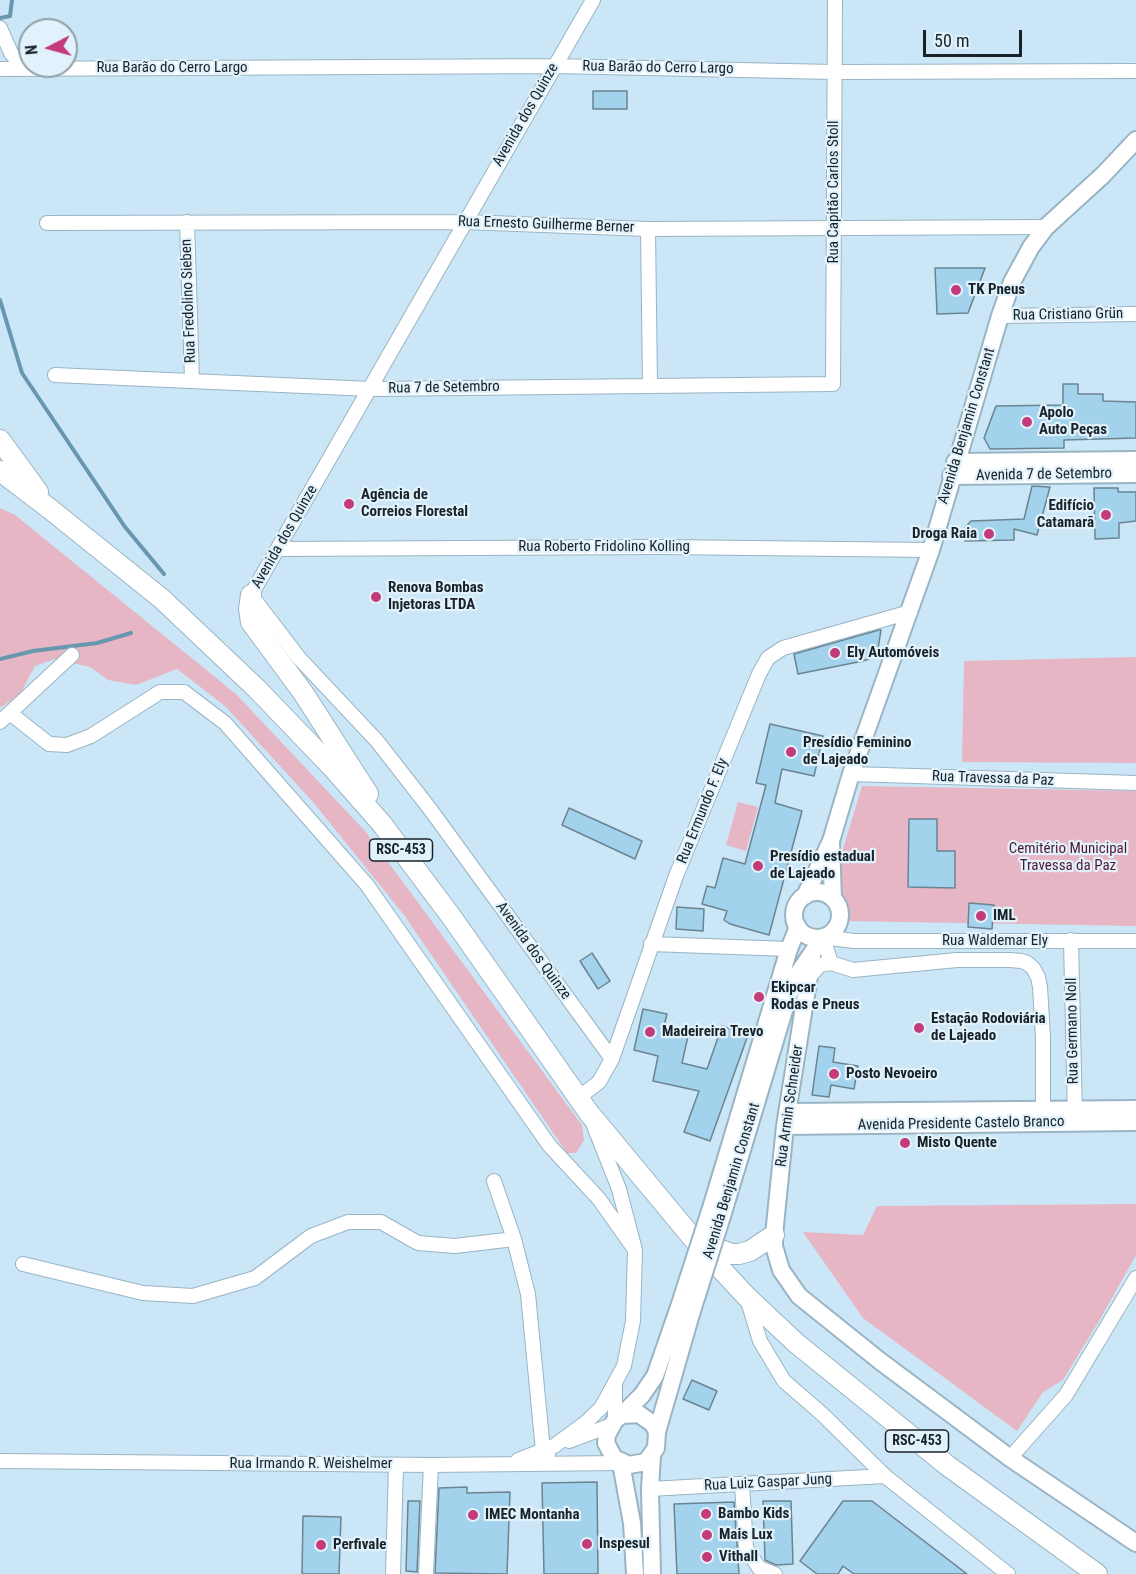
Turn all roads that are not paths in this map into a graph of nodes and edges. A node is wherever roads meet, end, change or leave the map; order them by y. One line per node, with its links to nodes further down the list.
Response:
1 (593, 0): 5 (street, Avenida dos Quinze)
2 (835, 0): 10 (street, Rua Capitão Carlos Stoll)
3 (0, 28): 4 (street)
4 (18, 62)
5 (555, 66): 7 (street, Rua Barão do Cerro Largo); 10 (street, Rua Barão do Cerro Largo); 13 (street, Avenida dos Quinze)
6 (18, 68): 8 (street, Rua Barão do Cerro Largo)
7 (78, 68)
8 (0, 69)
9 (1136, 71): 10 (street, Rua Barão do Cerro Largo)
10 (834, 72): 15 (street, Rua Capitão Carlos Stoll)
11 (1135, 145): 16 (main road, Avenida Benjamin Constant)
12 (187, 222): 13 (street, Rua Ernesto Guilherme Berner); 14 (street, Rua Ernesto Guilherme Berner); 21 (street, Rua Fredolino Sieben)
13 (465, 222): 17 (street, Rua Ernesto Guilherme Berner); 24 (street, Avenida dos Quinze)
14 (47, 223)
15 (835, 226): 16 (street, Rua Ernesto Guilherme Berner); 17 (street, Rua Ernesto Guilherme Berner); 22 (street, Rua Capitão Carlos Stoll)
16 (1046, 227): 19 (main road, Avenida Benjamin Constant)
17 (648, 229): 23 (street)
18 (1136, 314): 19 (street, Rua Cristiano Grün)
19 (1000, 316): 28 (main road, Avenida Benjamin Constant)
20 (55, 375): 21 (street, Rua 7 de Setembro)
21 (192, 381): 24 (street, Rua 7 de Setembro)
22 (833, 384): 23 (street, Rua 7 de Setembro)
23 (650, 385): 24 (street, Rua 7 de Setembro)
24 (371, 389): 32 (street, Avenida dos Quinze)
25 (0, 440): 31 (highway)
26 (1136, 460): 27 (main road, Avenida 7 de Setembro)
27 (1117, 467): 28 (main road, Avenida 7 de Setembro); 30 (main road, Avenida 7 de Setembro)
28 (953, 469): 33 (main road, Avenida Benjamin Constant)
29 (1, 473): 31 (highway, RSC-453)
30 (1136, 474)
31 (50, 509): 40 (highway, RSC-453)
32 (278, 549): 33 (street, Rua Roberto Fridolino Kolling); 34 (street, Avenida dos Quinze)
33 (931, 550): 35 (main road, Avenida Benjamin Constant)
34 (251, 596): 40 (highway); 53 (street, Avenida dos Quinze)
35 (910, 612): 38 (main road, Avenida Benjamin Constant); 48 (street, Rua Ermundo F. Ely)
36 (72, 655): 37 (street)
37 (5, 718): 65 (street)
38 (851, 774): 39 (street, Rua Travessa da Paz); 41 (main road, Avenida Benjamin Constant)
39 (1136, 783)
40 (382, 824): 54 (highway, RSC-453)
41 (831, 841): 42 (main road, Avenida Benjamin Constant); 43 (main road, Avenida Benjamin Constant)
42 (805, 896): 43 (main road); 44 (main road)
43 (833, 899): 45 (main road)
44 (798, 927): 45 (main road); 49 (main road, Avenida Benjamin Constant)
45 (823, 937): 46 (street, Rua Waldemar Ely); 50 (main road, Avenida Benjamin Constant); 51 (street)
46 (1071, 940): 47 (street, Rua Waldemar Ely); 57 (street, Rua Germano Noll)
47 (1136, 941)
48 (651, 945): 49 (street); 53 (street, Rua Ermundo F. Ely)
49 (789, 949): 61 (main road, Avenida Benjamin Constant)
50 (812, 957): 52 (main road, Rua Armin Schneider); 61 (main road, Avenida Benjamin Constant)
51 (831, 963): 52 (street); 56 (street)
52 (809, 977): 58 (main road, Rua Armin Schneider)
53 (612, 1059): 54 (street, Rua Ermundo F. Ely)
54 (584, 1106): 64 (highway, RSC-453); 65 (street)
55 (1136, 1109): 57 (main road, Avenida Presidente Castelo Branco)
56 (1043, 1116): 57 (main road, Avenida Presidente Castelo Branco); 58 (main road, Avenida Presidente Castelo Branco)
57 (1074, 1116): 59 (main road, Avenida Presidente Castelo Branco)
58 (786, 1119): 62 (main road, Rua Armin Schneider)
59 (1136, 1122)
60 (494, 1181): 63 (street)
61 (717, 1210): 69 (main road, Avenida Benjamin Constant, bridge)
62 (774, 1234): 64 (highway); 75 (main road, Rua Armin Schneider)
63 (514, 1239): 66 (street); 73 (street)
64 (696, 1242): 68 (highway, RSC-453)
65 (635, 1250): 70 (street)
66 (23, 1264)
67 (1136, 1278): 75 (street)
68 (746, 1296): 82 (street); 94 (highway, RSC-453)
69 (685, 1309): 71 (main road, Avenida Benjamin Constant); 72 (main road, Avenida Benjamin Constant)
70 (615, 1383): 71 (street); 73 (street)
71 (615, 1421): 72 (main road); 73 (street); 77 (main road)
72 (657, 1432): 74 (main road)
73 (548, 1448): 78 (street); 79 (street)
74 (652, 1456): 77 (main road); 84 (main road)
75 (1010, 1458): 87 (main road, Rua Armin Schneider)
76 (0, 1461): 80 (street, Rua Irmando R. Weishelmer)
77 (621, 1463): 79 (street, Rua Irmando R. Weishelmer); 86 (main road)
78 (510, 1464): 79 (street, Rua Irmando R. Weishelmer); 81 (street, Rua Irmando R. Weishelmer)
79 (558, 1464)
80 (396, 1465): 81 (street, Rua Irmando R. Weishelmer); 88 (street)
81 (431, 1465): 89 (street)
82 (885, 1476): 83 (street, Rua Luiz Gaspar Jung); 93 (street)
83 (742, 1484): 84 (street, Rua Luiz Gaspar Jung); 92 (street)
84 (650, 1489): 85 (main road)
85 (651, 1521): 86 (main road); 91 (main road)
86 (632, 1523): 90 (main road)
87 (1136, 1543)
88 (393, 1574)
89 (426, 1574)
90 (635, 1574)
91 (652, 1574)
92 (775, 1574)
93 (1008, 1574)
94 (1097, 1574)

